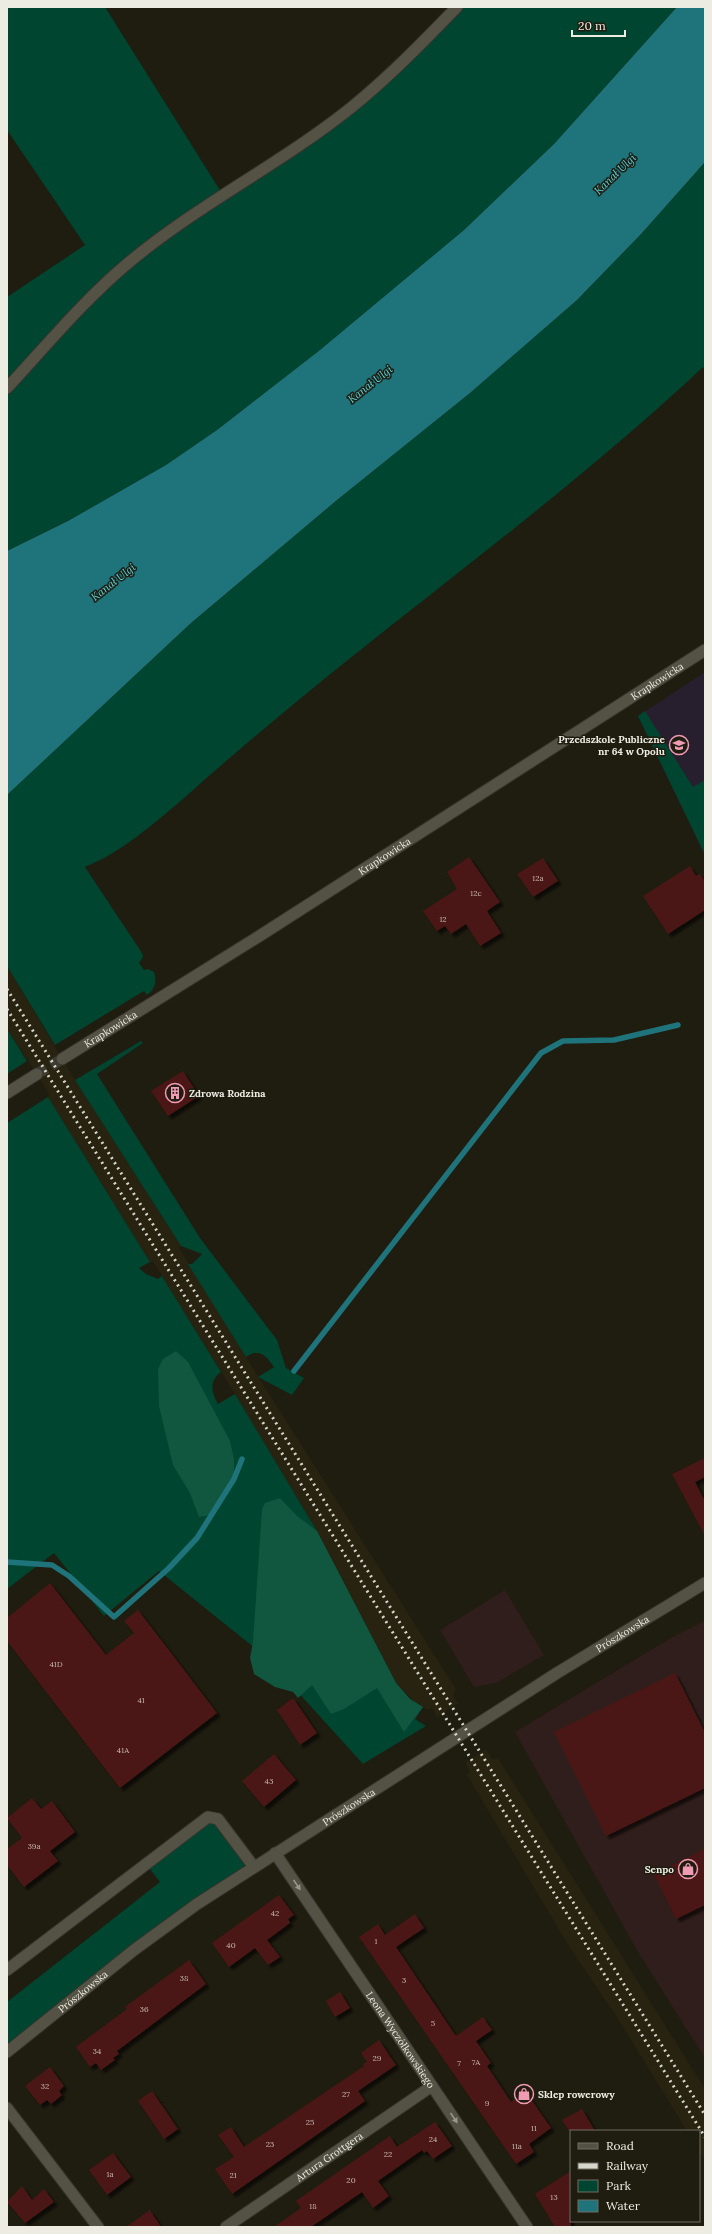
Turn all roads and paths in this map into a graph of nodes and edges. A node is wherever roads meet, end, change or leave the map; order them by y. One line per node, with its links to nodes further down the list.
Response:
1 (457, 7): 2 (street)
2 (7, 388)
3 (705, 650): 4 (street, Krapkowicka)
4 (62, 1059)
5 (37, 1074): 6 (street)
6 (7, 1093)
7 (705, 1583): 8 (street, Prószkowska)
8 (275, 1853): 9 (street, Prószkowska); 12 (street, Leona Wyczółkowskiego, one-way to 12)
9 (254, 1867): 10 (street); 11 (street, Prószkowska)
10 (7, 1970)
11 (7, 2052)
12 (432, 2086): 15 (street, Artura Grottgera); 16 (street, Leona Wyczółkowskiego, one-way to 16)
13 (7, 2108): 14 (street)
14 (98, 2227)
15 (226, 2227)
16 (527, 2227)

